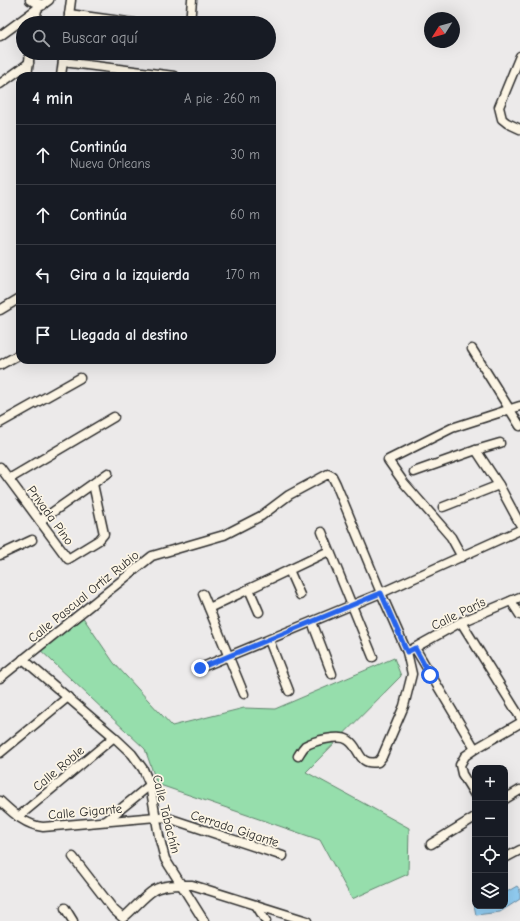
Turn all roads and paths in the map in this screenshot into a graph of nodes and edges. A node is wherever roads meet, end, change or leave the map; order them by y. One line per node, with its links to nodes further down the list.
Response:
1 (30, 0): 4 (street)
2 (71, 0): 5 (street)
3 (192, 0): 9 (street)
4 (43, 5): 6 (street); 7 (street)
5 (69, 14): 8 (street)
6 (28, 16)
7 (38, 16)
8 (84, 16)
9 (191, 16)
10 (16, 24): 11 (street)
11 (0, 36)
12 (520, 56): 22 (street)
13 (29, 60): 15 (street)
14 (63, 62): 18 (street); 19 (street)
15 (29, 64): 16 (street); 17 (street)
16 (17, 72)
17 (28, 72)
18 (62, 72)
19 (142, 72)
20 (16, 73): 21 (street)
21 (0, 84)
22 (520, 129)
23 (16, 300): 24 (street)
24 (0, 310)
25 (472, 349): 30 (street)
26 (16, 356): 27 (street)
27 (0, 365)
28 (80, 378): 32 (street)
29 (520, 406): 30 (street)
30 (510, 410): 33 (street); 50 (street)
31 (114, 416): 39 (street)
32 (0, 423)
33 (520, 426)
34 (500, 443): 35 (street)
35 (476, 450): 37 (street); 41 (street)
36 (0, 467): 39 (street, Privada Pino)
37 (414, 472)
38 (108, 473): 40 (street)
39 (9, 479): 43 (street, Privada Pino)
40 (93, 484): 43 (street); 43 (street, Privada Pino)
41 (499, 485): 42 (street); 44 (street)
42 (443, 507)
43 (40, 521)
44 (520, 524)
45 (520, 530): 50 (street)
46 (322, 532): 48 (street)
47 (32, 540): 49 (street)
48 (330, 551): 51 (street); 58 (street)
49 (0, 555)
50 (462, 557): 53 (street)
51 (290, 570): 52 (street); 55 (street)
52 (249, 589): 59 (street); 60 (street)
53 (381, 593): 58 (street); 66 (street, Calle Pascual Ortiz Rubio); 69 (street, Calle Pascual Ortiz Rubio)
54 (203, 594): 59 (street)
55 (300, 595)
56 (520, 597): 57 (street, Calle París)
57 (511, 601): 61 (street); 63 (street, Calle París)
58 (352, 605): 62 (street); 68 (street)
59 (209, 608): 67 (street)
60 (259, 612)
61 (520, 615)
62 (312, 622): 64 (street); 71 (street)
63 (461, 622): 65 (street, Calle París); 76 (street)
64 (269, 640): 67 (street); 73 (street)
65 (415, 648): 66 (street, Calle París); 79 (street)
66 (407, 652): 81 (street, Calle Pascual Ortiz Rubio)
67 (228, 656): 70 (street); 74 (street)
68 (373, 657)
69 (23, 659): 72 (street); 75 (street, Calle Tabachín)
70 (200, 668)
71 (332, 674)
72 (0, 678)
73 (289, 691)
74 (244, 694)
75 (68, 697): 78 (street, Calle Tabachín); 80 (street)
76 (520, 716)
77 (520, 723): 79 (street)
78 (114, 737): 82 (street, Calle Tabachín); 87 (street, Calle Roble)
79 (475, 749): 83 (street)
80 (0, 753)
81 (298, 756)
82 (150, 785): 88 (street, Calle Tabachín); 90 (street)
83 (472, 790)
84 (520, 790): 85 (street)
85 (508, 797)
86 (0, 801): 87 (street, Calle Gigante)
87 (18, 817): 90 (street, Calle Gigante)
88 (156, 817): 90 (street, Calle Gigante); 93 (street, Cerrada Gigante); 96 (street, Calle Tabachín)
89 (472, 819): 91 (street)
90 (106, 821)
91 (431, 844)
92 (520, 850): 94 (street)
93 (283, 856)
94 (508, 856)
95 (73, 857): 99 (street)
96 (180, 885): 97 (street); 99 (street); 101 (street, Calle Tabachín)
97 (256, 905): 102 (street); 103 (street)
98 (65, 908): 100 (street)
99 (124, 919)
100 (73, 921)
101 (204, 921)
102 (266, 921)
103 (307, 921)

